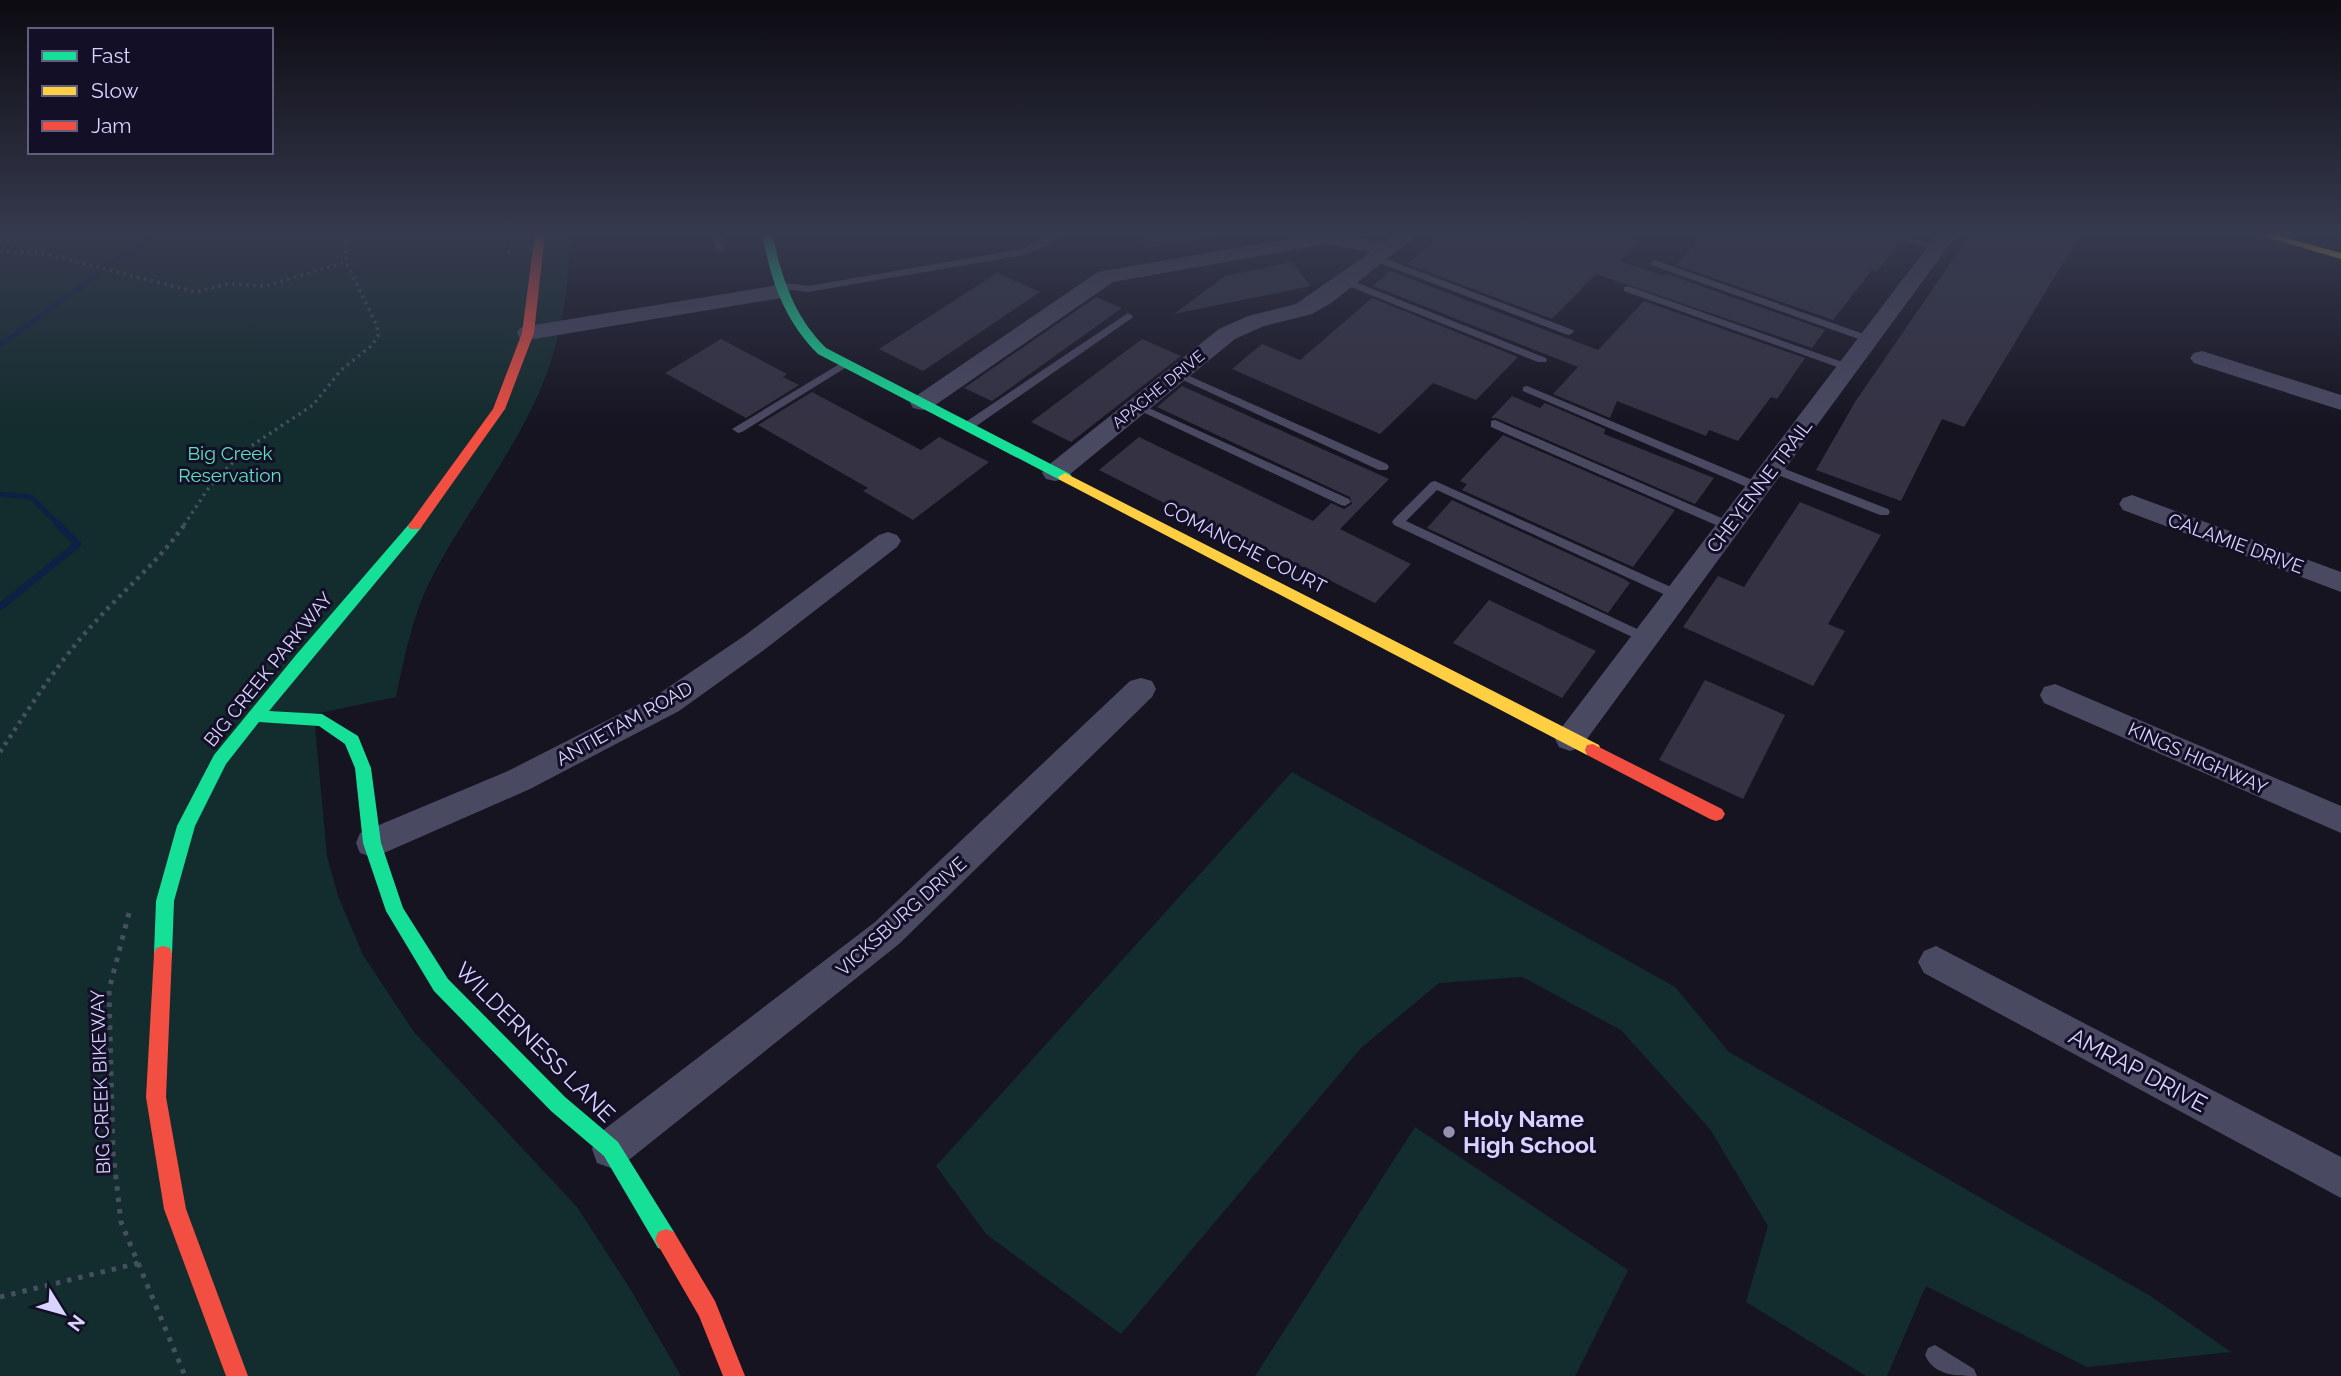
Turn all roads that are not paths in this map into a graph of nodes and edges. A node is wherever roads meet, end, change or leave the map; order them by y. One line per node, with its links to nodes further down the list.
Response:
1 (532, 297): 13 (street, BIG CREEK PARKWAY)
2 (731, 297): 13 (street)
3 (782, 297): 17 (street, COMANCHE COURT)
4 (1076, 297): 21 (street)
5 (1321, 297): 19 (street, APACHE DRIVE)
6 (1385, 297): 16 (lane)
7 (1486, 297): 12 (lane)
8 (1651, 297): 18 (lane)
9 (1751, 297): 14 (lane)
10 (1899, 297): 14 (street, CHEYENNE TRAIL)
11 (1128, 316): 25 (lane)
12 (1569, 332)
13 (528, 333): 40 (street, BIG CREEK PARKWAY)
14 (1868, 339): 18 (street, CHEYENNE TRAIL)
15 (2202, 358): 22 (street)
16 (1542, 360)
17 (846, 363): 21 (street, COMANCHE COURT); 26 (lane)
18 (1847, 367): 29 (street, CHEYENNE TRAIL)
19 (1178, 374): 23 (street, APACHE DRIVE); 27 (lane)
20 (1527, 389): 29 (lane)
21 (922, 403): 25 (street, COMANCHE COURT)
22 (2341, 403)
23 (1138, 406): 28 (street, APACHE DRIVE); 30 (lane)
24 (1495, 424): 33 (lane)
25 (968, 426): 28 (street, COMANCHE COURT)
26 (738, 429)
27 (1383, 467)
28 (1055, 473): 41 (street, COMANCHE COURT)
29 (1765, 477): 32 (lane); 33 (street, CHEYENNE TRAIL)
30 (1345, 502)
31 (2132, 504): 35 (street, CALAMIE DRIVE)
32 (1884, 512)
33 (1729, 526): 36 (street, CHEYENNE TRAIL)
34 (888, 541): 44 (street, ANTIETAM ROAD)
35 (2341, 582)
36 (1677, 595): 37 (street, CHEYENNE TRAIL); 37 (lane)
37 (1645, 638): 41 (street, CHEYENNE TRAIL)
38 (1140, 689): 46 (street, VICKSBURG DRIVE)
39 (2055, 695): 43 (street, KINGS HIGHWAY)
40 (257, 716): 44 (street, WILDERNESS LANE); 49 (street, BIG CREEK PARKWAY)
41 (1570, 739): 42 (street, COMANCHE COURT)
42 (1716, 814)
43 (2341, 820)
44 (372, 843): 46 (street, WILDERNESS LANE)
45 (1936, 962): 47 (street, AMRAP DRIVE)
46 (611, 1149): 50 (street, WILDERNESS LANE)
47 (2341, 1178)
48 (1935, 1355): 51 (lane)
49 (237, 1376)
50 (734, 1376)
51 (1967, 1376)

